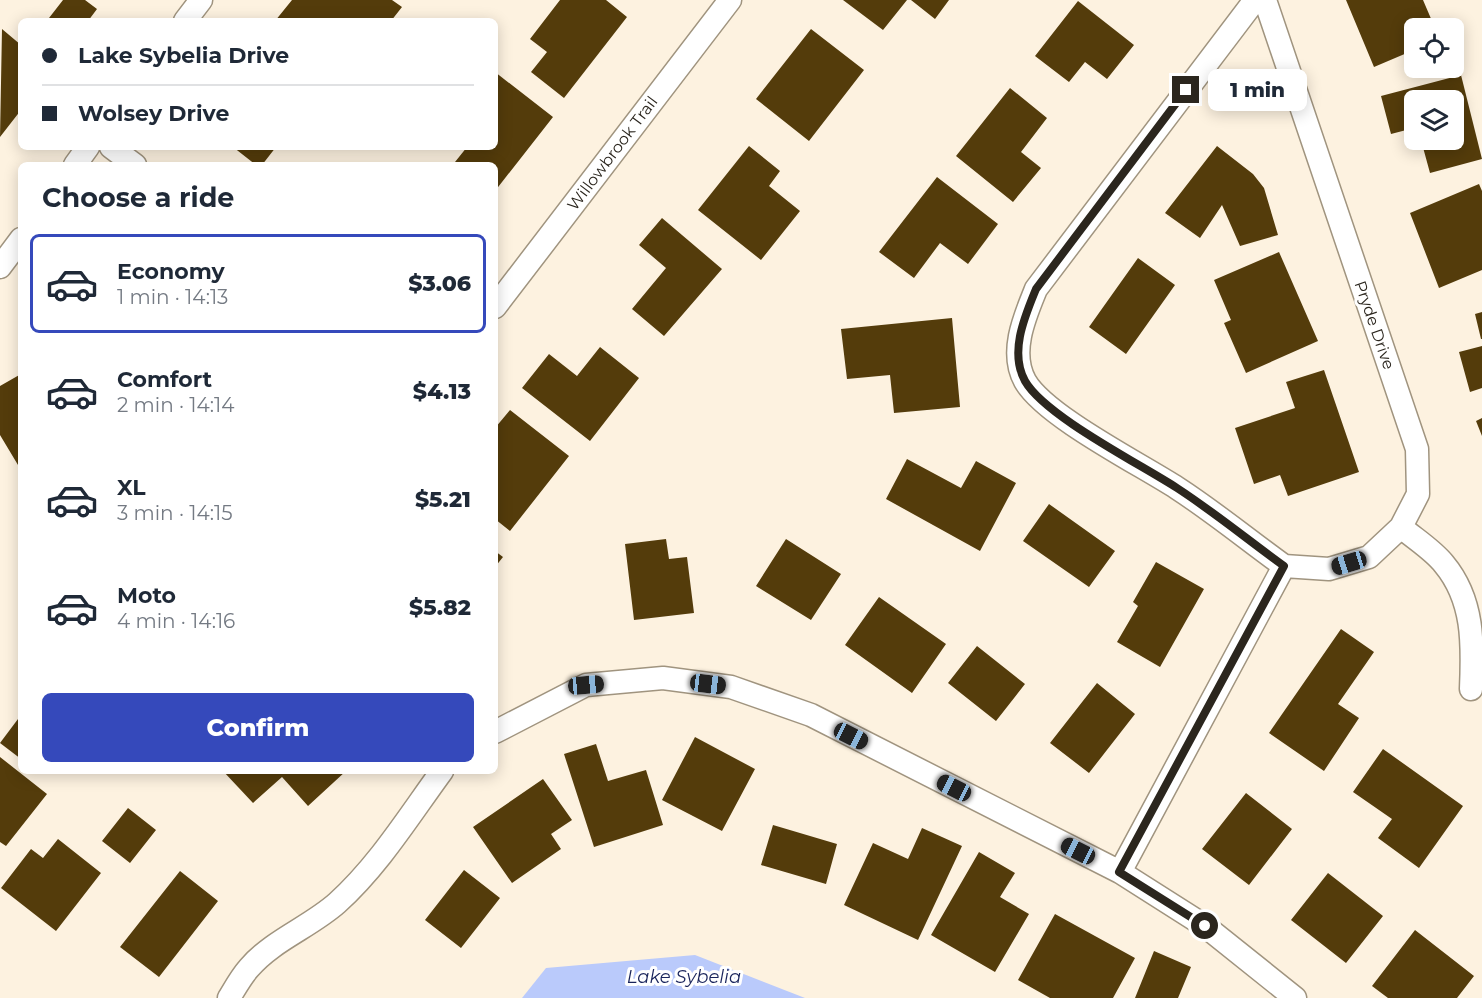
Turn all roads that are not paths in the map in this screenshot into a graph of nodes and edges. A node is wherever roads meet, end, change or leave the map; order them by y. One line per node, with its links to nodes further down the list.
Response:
1 (201, 0): 5 (street)
2 (730, 0): 10 (street, Willowbrook Trail)
3 (1255, 0): 12 (street)
4 (1265, 0): 11 (street, Pryde Drive)
5 (187, 18)
6 (115, 150): 7 (street)
7 (131, 162)
8 (18, 243): 9 (street)
9 (0, 267)
10 (498, 303)
11 (1401, 527): 12 (street, Pryde Drive); 13 (street)
12 (1284, 566): 16 (street)
13 (1471, 689)
14 (498, 730): 16 (street)
15 (440, 774): 17 (street)
16 (1119, 872): 18 (street)
17 (229, 998)
18 (1295, 998)

